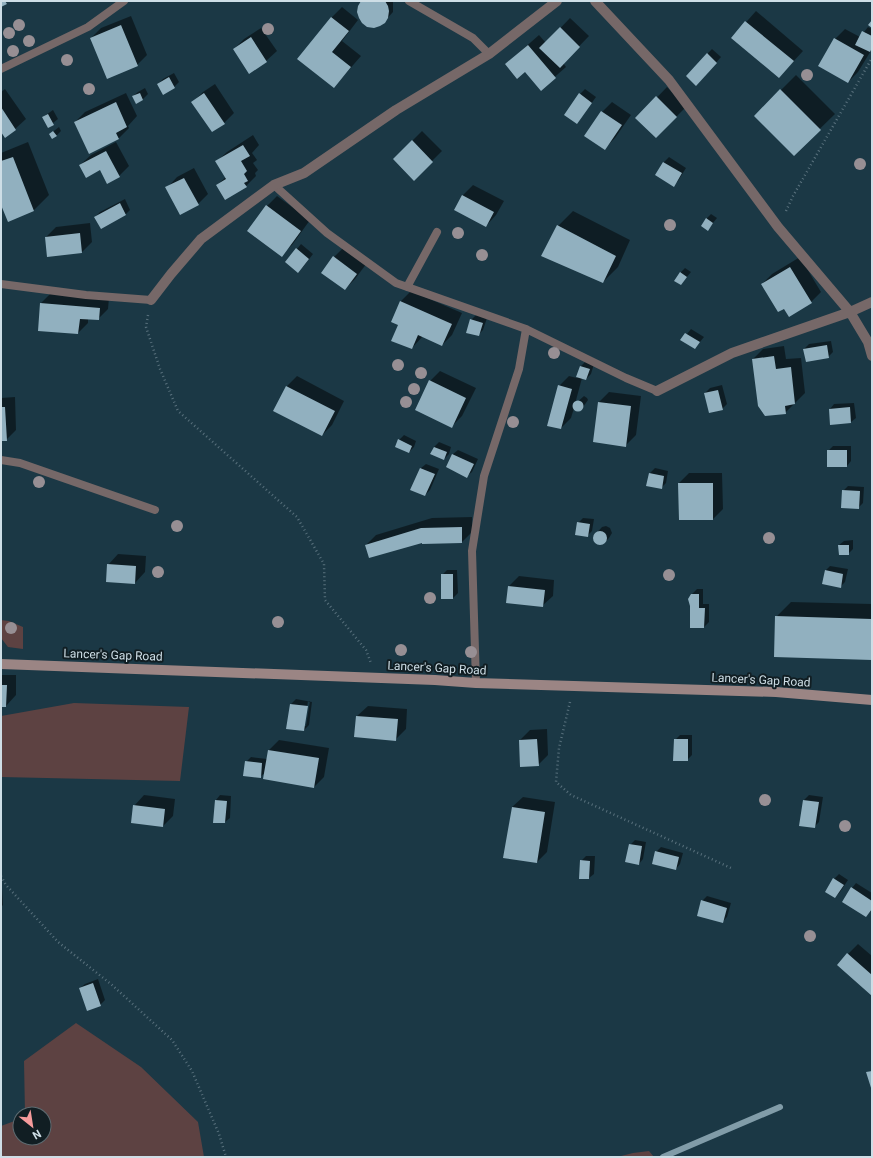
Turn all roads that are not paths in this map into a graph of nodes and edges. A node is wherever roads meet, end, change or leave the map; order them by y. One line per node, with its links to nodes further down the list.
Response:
1 (124, 1): 6 (lane)
2 (408, 1): 5 (lane)
3 (557, 1): 5 (street)
4 (595, 1): 13 (street)
5 (489, 54): 7 (street)
6 (1, 69)
7 (274, 186): 10 (lane); 11 (street)
8 (437, 232): 10 (lane)
9 (1, 284): 11 (lane)
10 (407, 287): 14 (lane)
11 (151, 300)
12 (872, 302): 13 (street)
13 (850, 312): 15 (street); 16 (street)
14 (526, 329): 16 (lane); 20 (lane)
15 (872, 356)
16 (657, 391)
17 (1, 460): 18 (lane)
18 (155, 510)
19 (1, 664): 20 (main road, Lancer's Gap Road)
20 (476, 683): 21 (main road, Lancer's Gap Road)
21 (872, 700)

